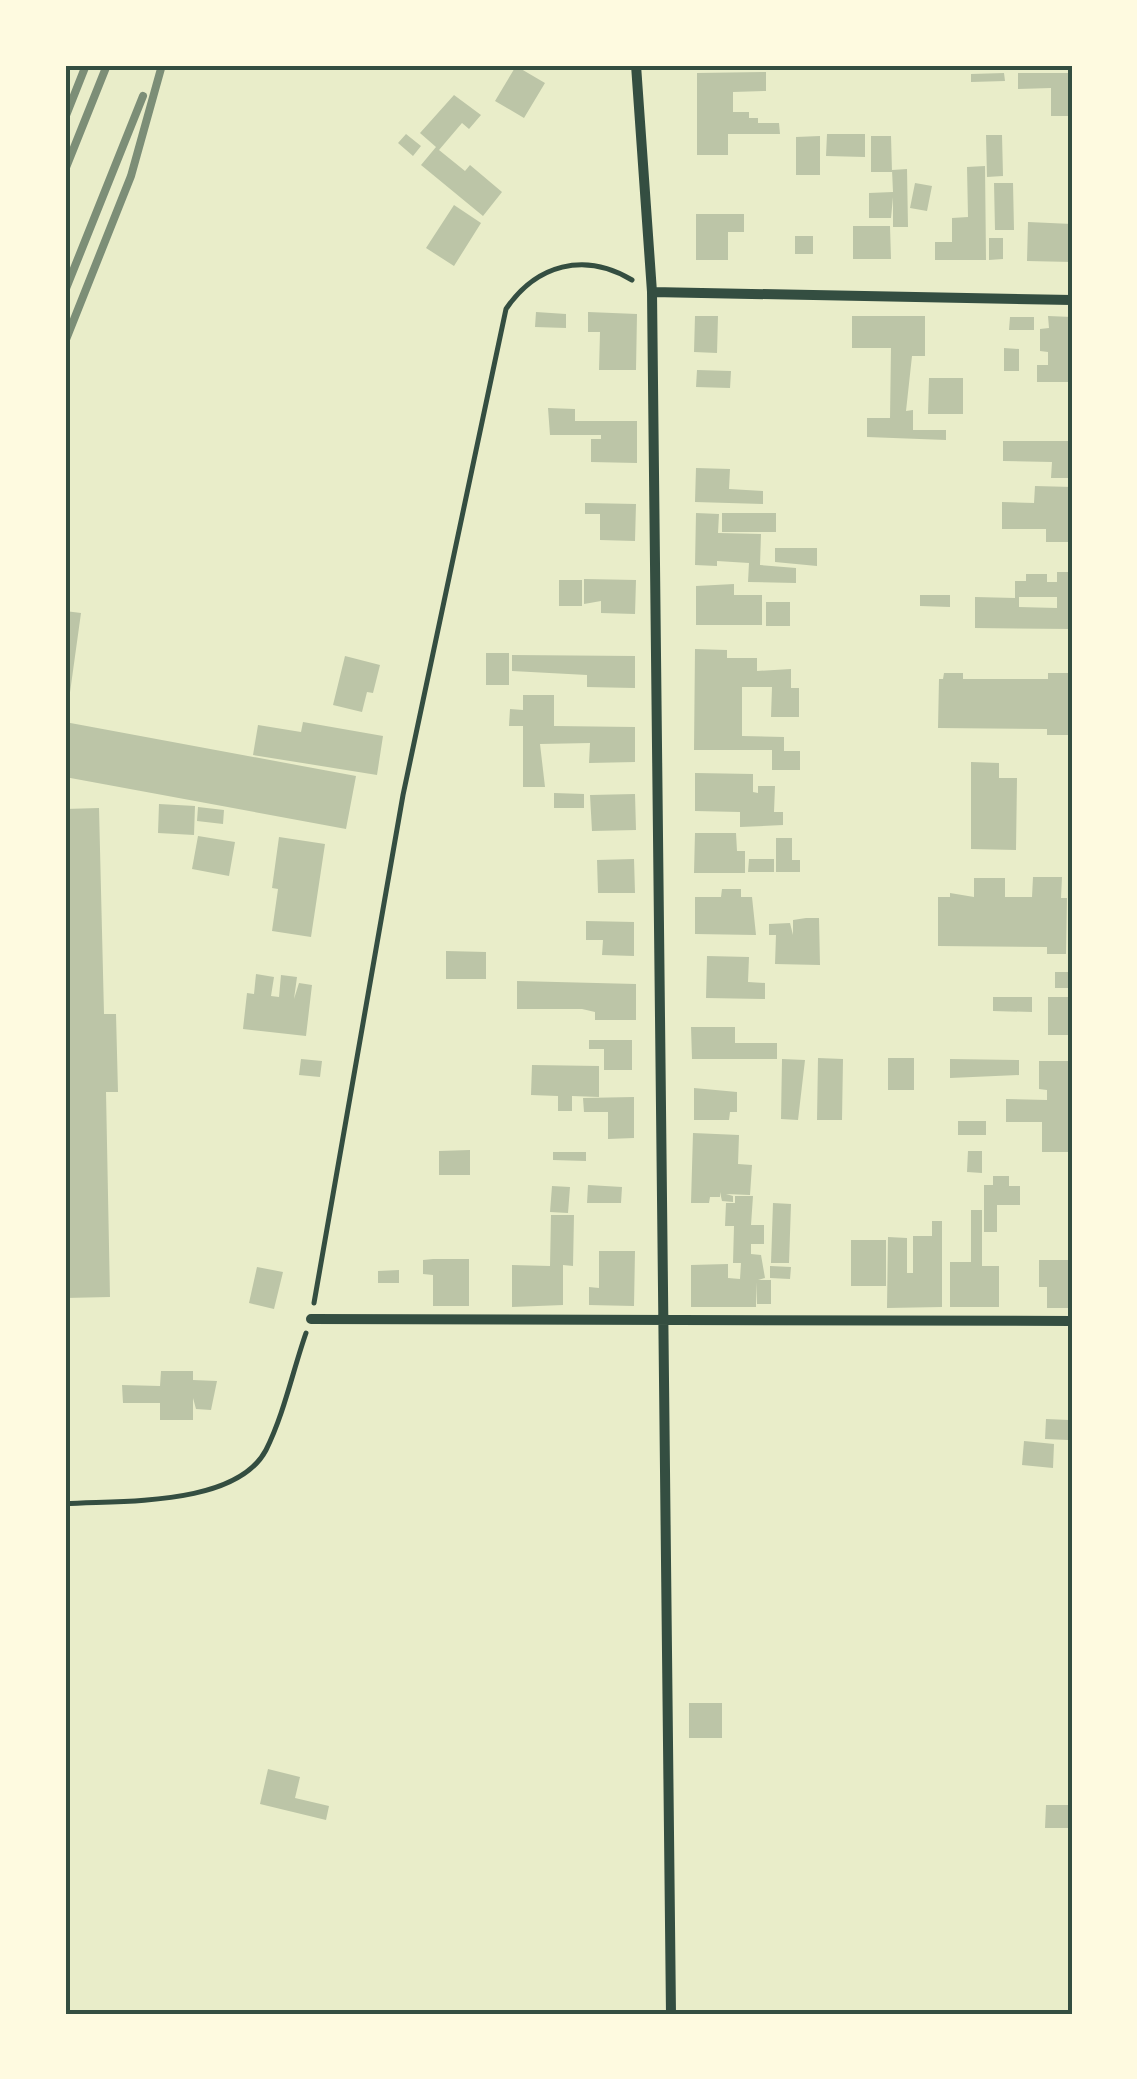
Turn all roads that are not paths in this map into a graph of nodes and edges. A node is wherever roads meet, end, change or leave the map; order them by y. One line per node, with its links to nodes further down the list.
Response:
1 (636, 65): 2 (street)
2 (652, 292): 3 (street); 4 (street)
3 (1072, 300)
4 (666, 1318): 5 (street); 6 (street); 7 (street)
5 (311, 1319)
6 (1072, 1321)
7 (671, 2014)

